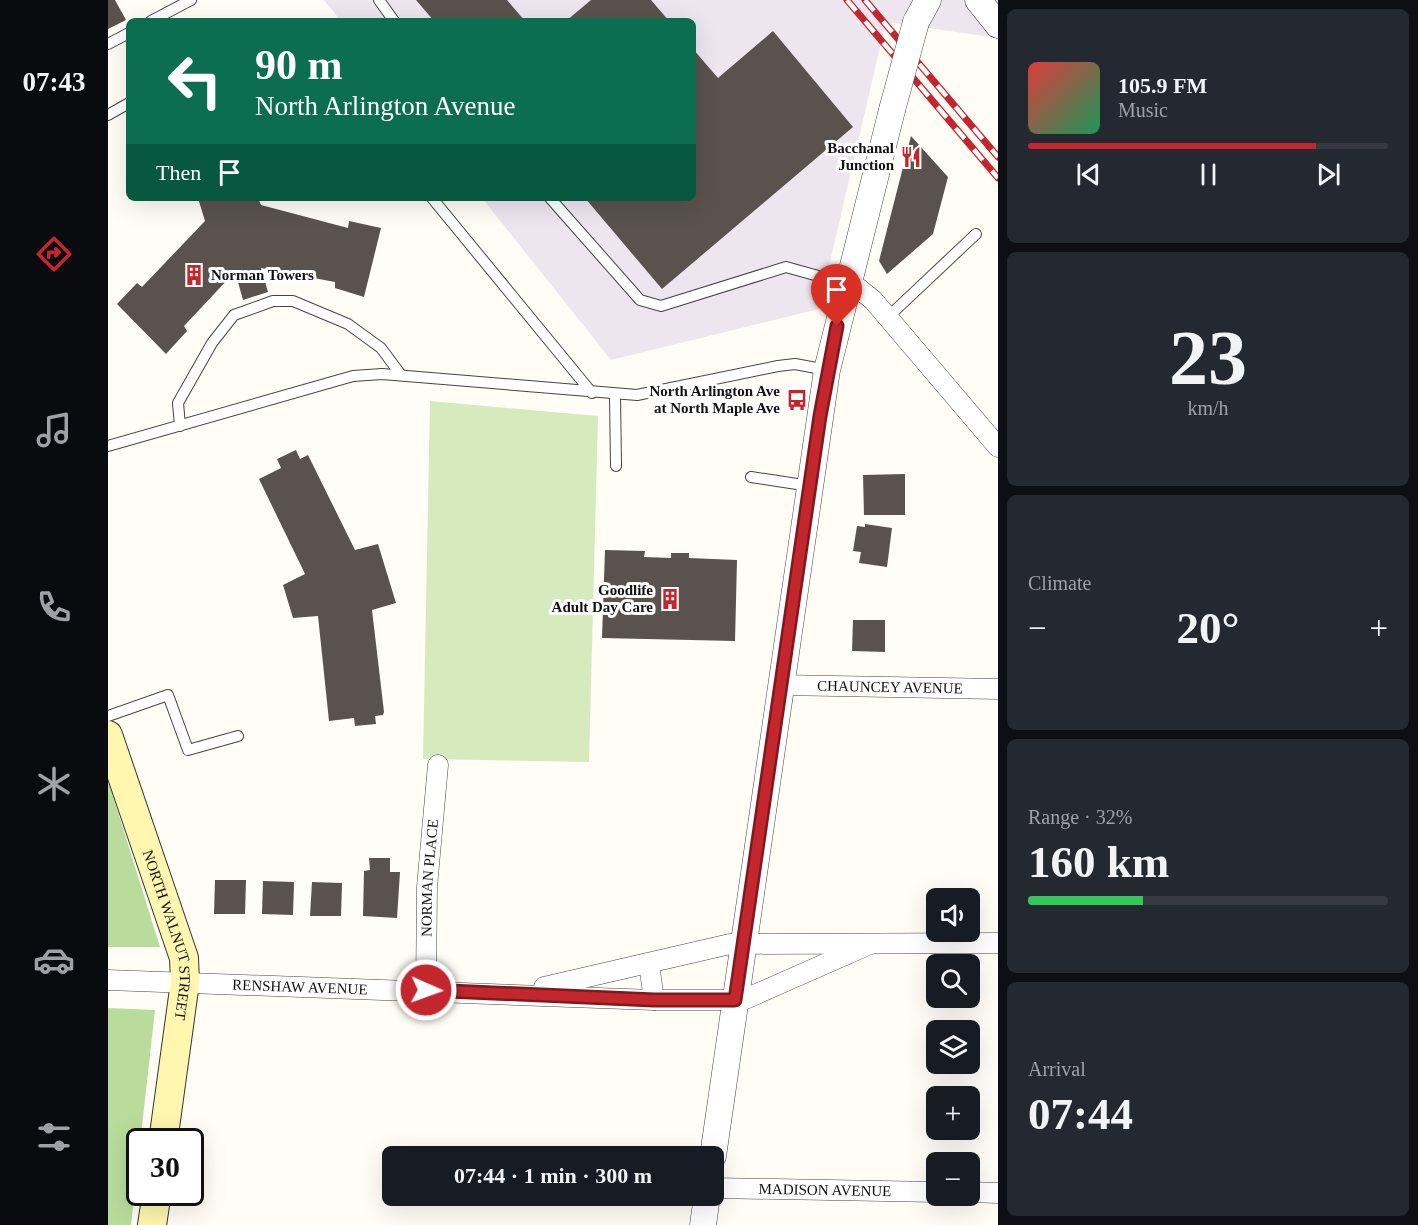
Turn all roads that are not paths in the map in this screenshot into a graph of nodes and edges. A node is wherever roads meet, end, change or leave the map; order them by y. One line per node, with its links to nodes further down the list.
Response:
1 (191, 0): 5 (lane)
2 (380, 0): 6 (lane)
3 (978, 0): 7 (street)
4 (922, 11): 15 (street, bridge)
5 (158, 18)
6 (391, 18)
7 (998, 25)
8 (126, 35): 9 (lane)
9 (108, 44)
10 (126, 105): 11 (lane)
11 (108, 115)
12 (434, 201): 19 (lane)
13 (553, 201): 15 (lane)
14 (976, 234): 16 (lane)
15 (847, 284): 16 (street); 17 (street)
16 (888, 317): 23 (street)
17 (827, 370): 20 (lane); 26 (street)
18 (401, 375): 19 (lane); 21 (lane); 21 (lane)
19 (592, 393): 20 (lane)
20 (615, 395): 24 (lane)
21 (180, 426): 22 (lane)
22 (108, 446)
23 (998, 447)
24 (616, 466)
25 (752, 477): 26 (lane)
26 (810, 486): 27 (street)
27 (780, 685): 28 (street, CHAUNCEY AVENUE); 34 (street)
28 (998, 689)
29 (108, 716): 31 (lane)
30 (108, 735): 38 (main road, NORTH WALNUT STREET)
31 (238, 736)
32 (438, 765): 39 (street, NORMAN PLACE)
33 (998, 943): 35 (street, RENSHAW AVENUE)
34 (742, 944): 35 (street, RENSHAW AVENUE); 36 (street, RENSHAW AVENUE); 42 (street)
35 (870, 944): 42 (street, RENSHAW AVENUE)
36 (649, 964): 40 (street, RENSHAW AVENUE); 41 (street)
37 (108, 980): 38 (street, RENSHAW AVENUE)
38 (184, 982): 39 (street, RENSHAW AVENUE); 43 (main road, NORTH WALNUT STREET)
39 (426, 990): 40 (street, RENSHAW AVENUE)
40 (491, 993): 41 (street, RENSHAW AVENUE)
41 (654, 1000): 42 (street, RENSHAW AVENUE)
42 (735, 1000): 44 (street)
43 (166, 1128)
44 (714, 1146)
45 (724, 1188): 46 (street, MADISON AVENUE)
46 (926, 1192)
47 (980, 1192): 48 (street)
48 (998, 1193)
49 (155, 1206): 51 (main road)
50 (706, 1206): 52 (street)
51 (152, 1225)
52 (703, 1225)

